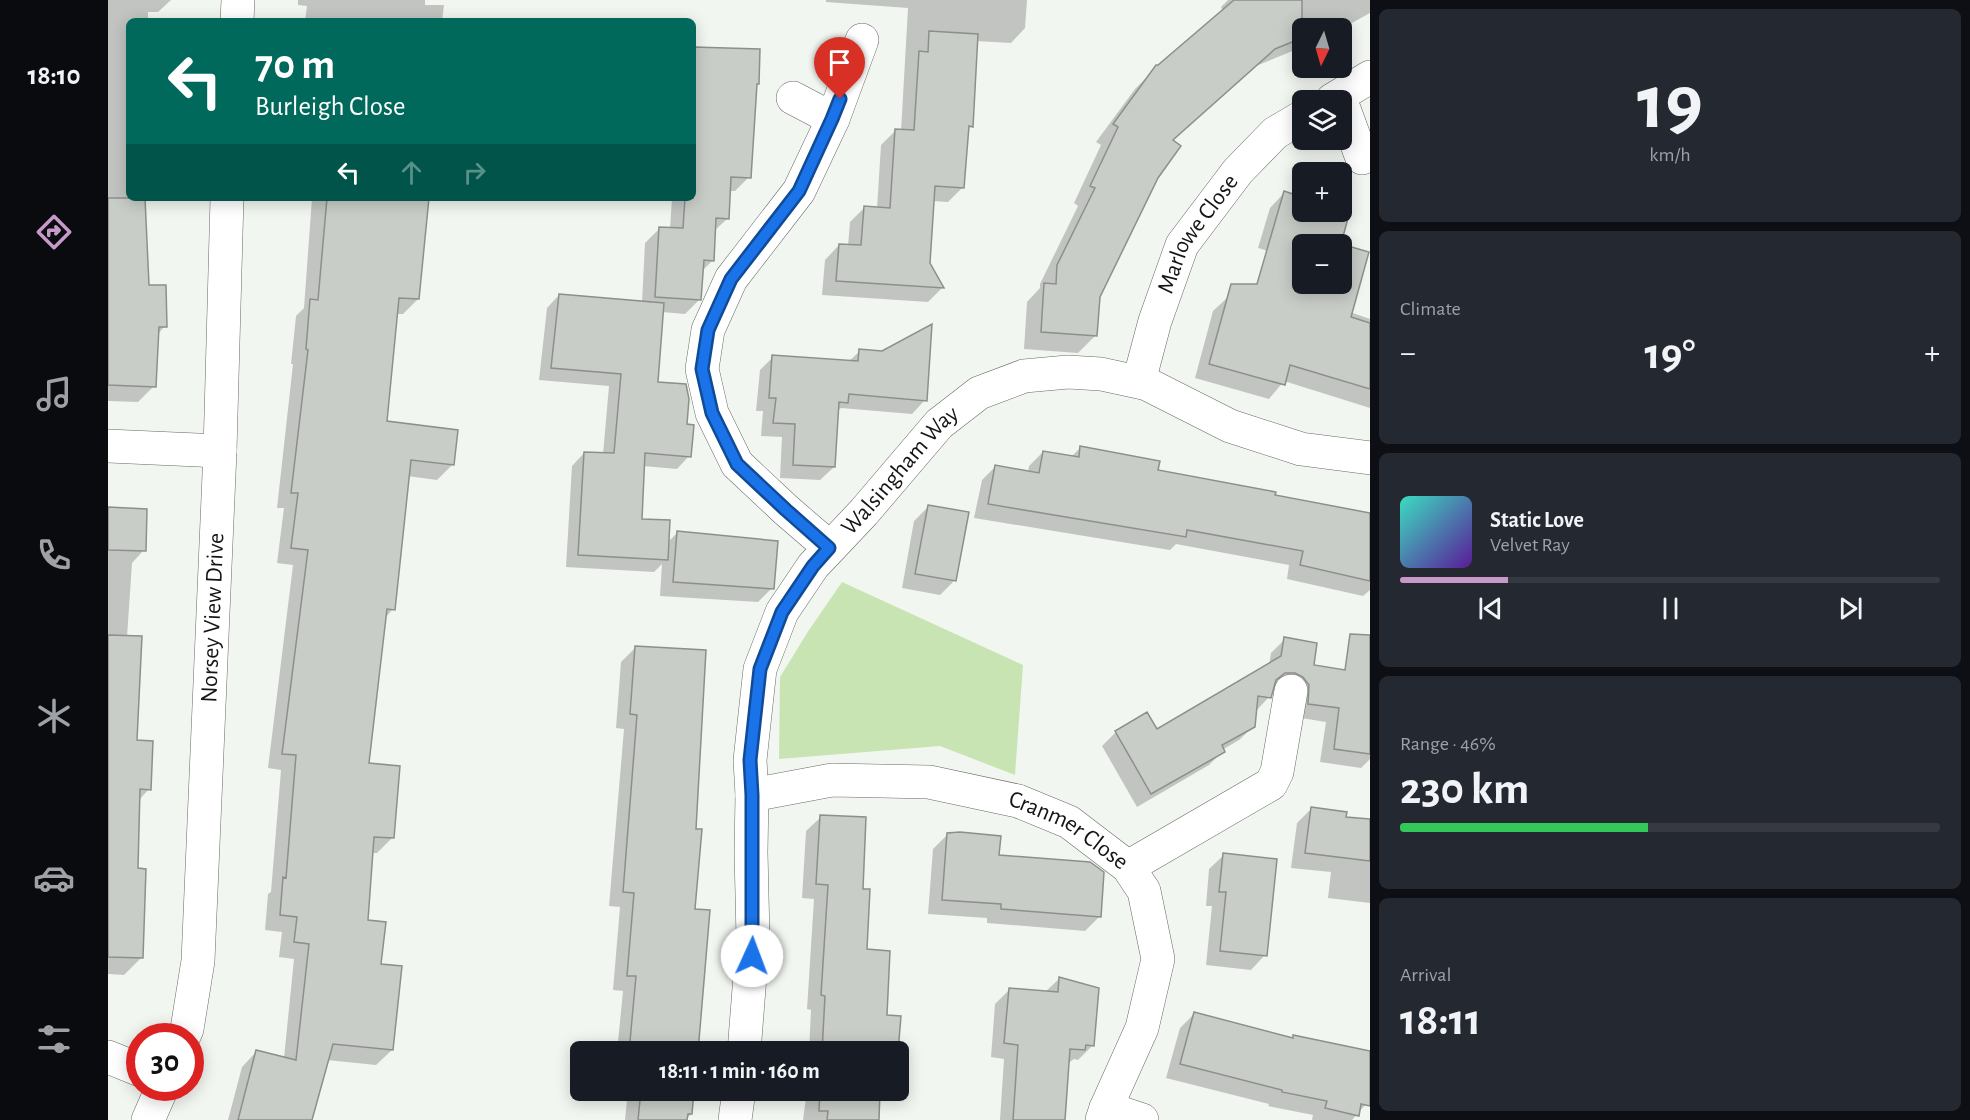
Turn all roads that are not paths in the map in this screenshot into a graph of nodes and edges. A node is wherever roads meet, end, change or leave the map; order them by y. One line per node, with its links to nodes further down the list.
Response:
1 (238, 0): 2 (street)
2 (237, 18)
3 (862, 40): 7 (street)
4 (1370, 77): 5 (street)
5 (1352, 90)
6 (793, 98): 7 (street)
7 (832, 119): 16 (street)
8 (1292, 123): 12 (street, Marlowe Close)
9 (1352, 134): 10 (street)
10 (1362, 158)
11 (227, 201): 14 (street, Norsey View Drive)
12 (1138, 381): 15 (street, Walsingham Way); 16 (street, Walsingham Way)
13 (108, 446): 14 (street)
14 (220, 451): 20 (street, Norsey View Drive)
15 (1370, 458)
16 (829, 548): 18 (street, Walsingham Way)
17 (1292, 691): 19 (street)
18 (752, 795): 19 (street, Cranmer Close); 21 (street, Walsingham Way)
19 (1128, 867): 26 (street, Cranmer Close)
20 (188, 1023)
21 (745, 1041)
22 (108, 1057): 23 (street)
23 (126, 1064)
24 (156, 1101): 27 (street)
25 (738, 1101): 28 (street)
26 (1104, 1114): 29 (street, Cranmer Close)
27 (148, 1120)
28 (735, 1120)
29 (1142, 1120)

